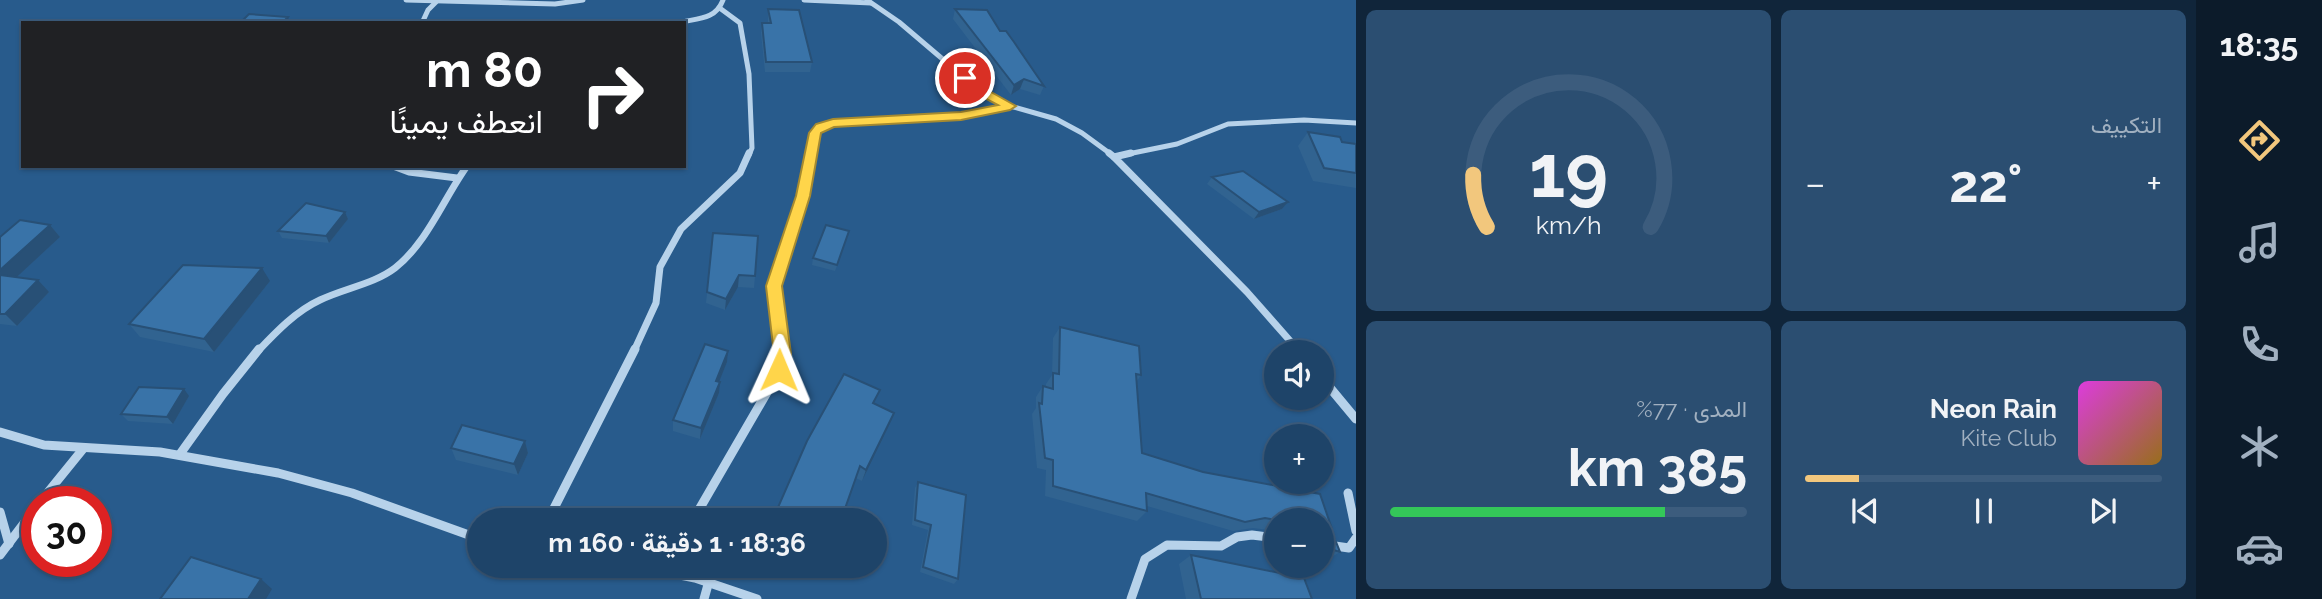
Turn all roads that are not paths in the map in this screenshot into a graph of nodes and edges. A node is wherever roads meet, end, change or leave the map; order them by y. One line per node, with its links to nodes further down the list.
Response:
1 (406, 0): 6 (street)
2 (583, 0): 6 (street)
3 (723, 0): 7 (street)
4 (804, 0): 5 (street)
5 (869, 1): 10 (street)
6 (436, 2): 8 (street)
7 (721, 9): 9 (street); 24 (street)
8 (423, 21)
9 (686, 21)
10 (1010, 106): 12 (street); 25 (street)
11 (1356, 123): 12 (street)
12 (1114, 157): 16 (street)
13 (398, 168): 15 (street)
14 (465, 168): 15 (street)
15 (457, 178): 21 (street)
16 (1289, 340)
17 (1334, 393): 18 (street)
18 (1356, 419)
19 (0, 433): 20 (street)
20 (83, 449): 21 (street); 22 (street)
21 (180, 454): 29 (street)
22 (53, 486)
23 (1348, 493): 28 (street)
24 (554, 508)
25 (701, 508)
26 (0, 512): 32 (street)
27 (21, 527): 32 (street)
28 (1356, 531)
29 (467, 534)
30 (1264, 536): 39 (street)
31 (1356, 538): 33 (street)
32 (9, 544): 34 (street)
33 (1334, 546)
34 (0, 555)
35 (699, 578): 36 (street)
36 (709, 581): 37 (street); 38 (street)
37 (704, 599)
38 (757, 599)
39 (1131, 599)

